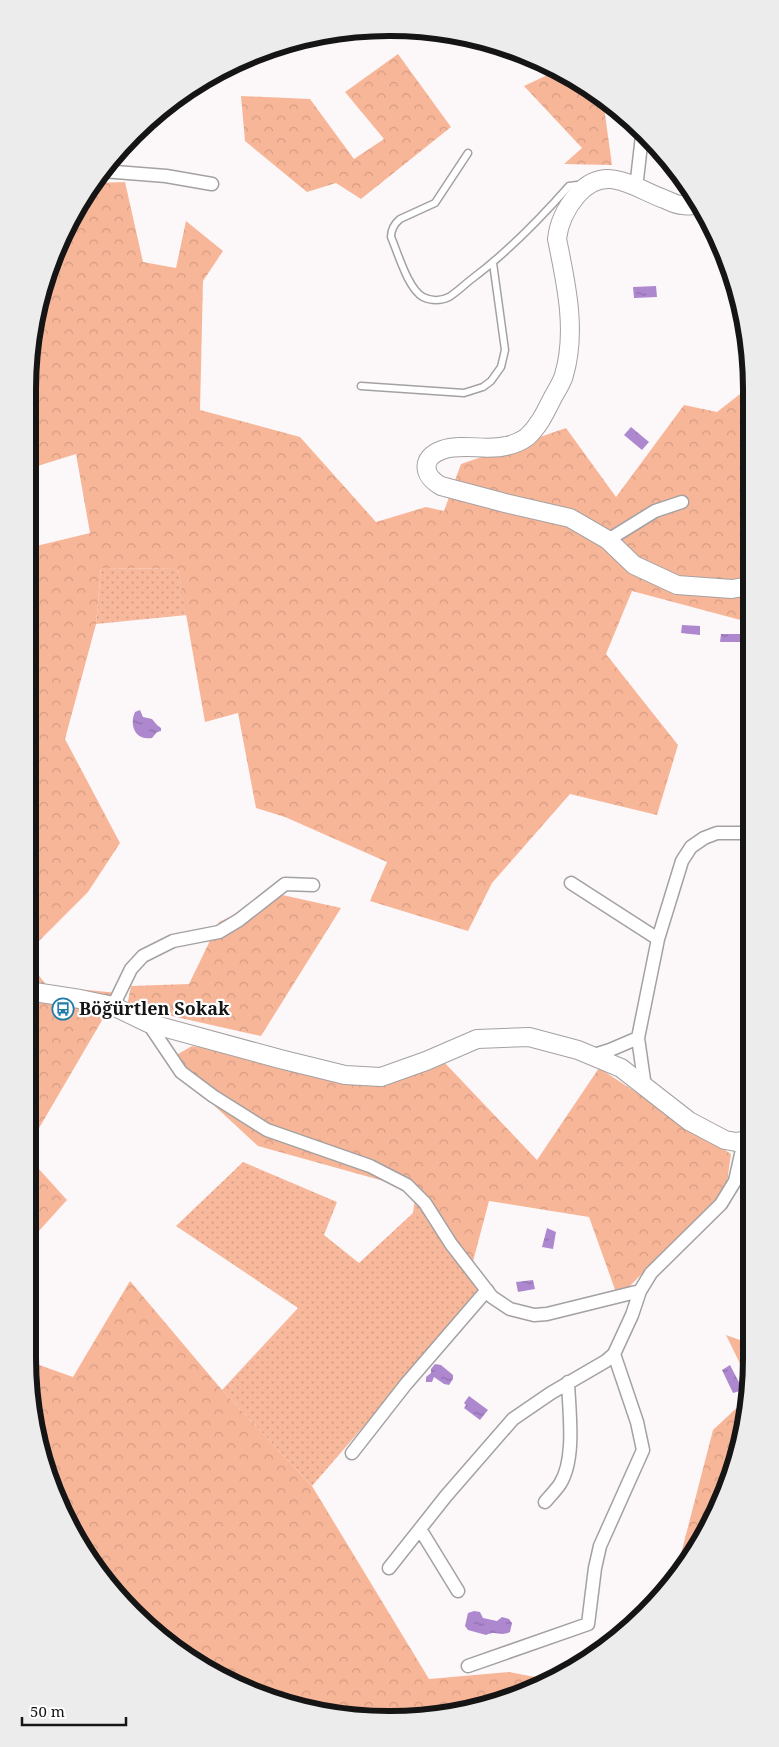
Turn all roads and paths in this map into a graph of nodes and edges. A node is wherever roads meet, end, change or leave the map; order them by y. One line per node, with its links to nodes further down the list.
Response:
1 (641, 142): 5 (street)
2 (468, 153): 8 (lane)
3 (111, 172): 4 (street)
4 (212, 184)
5 (636, 188): 6 (street); 7 (street)
6 (582, 189): 8 (lane); 11 (street)
7 (690, 205)
8 (493, 263): 9 (lane)
9 (361, 386)
10 (682, 502): 11 (street)
11 (608, 540): 12 (street)
12 (743, 587)
13 (743, 833): 16 (street)
14 (571, 883): 16 (street)
15 (313, 885): 18 (street)
16 (658, 939): 20 (street)
17 (36, 992): 18 (street)
18 (113, 1006): 19 (street)
19 (148, 1023): 21 (street); 25 (street)
20 (638, 1038): 21 (street); 22 (street)
21 (591, 1056): 22 (street)
22 (645, 1087): 23 (street)
23 (743, 1141)
24 (743, 1155): 26 (street)
25 (487, 1290): 26 (street); 29 (street)
26 (640, 1292): 27 (street)
27 (614, 1354): 28 (street); 34 (street)
28 (568, 1382): 30 (street); 31 (street)
29 (352, 1453)
30 (545, 1502)
31 (420, 1529): 32 (street); 33 (street)
32 (389, 1568)
33 (458, 1591)
34 (468, 1666)

